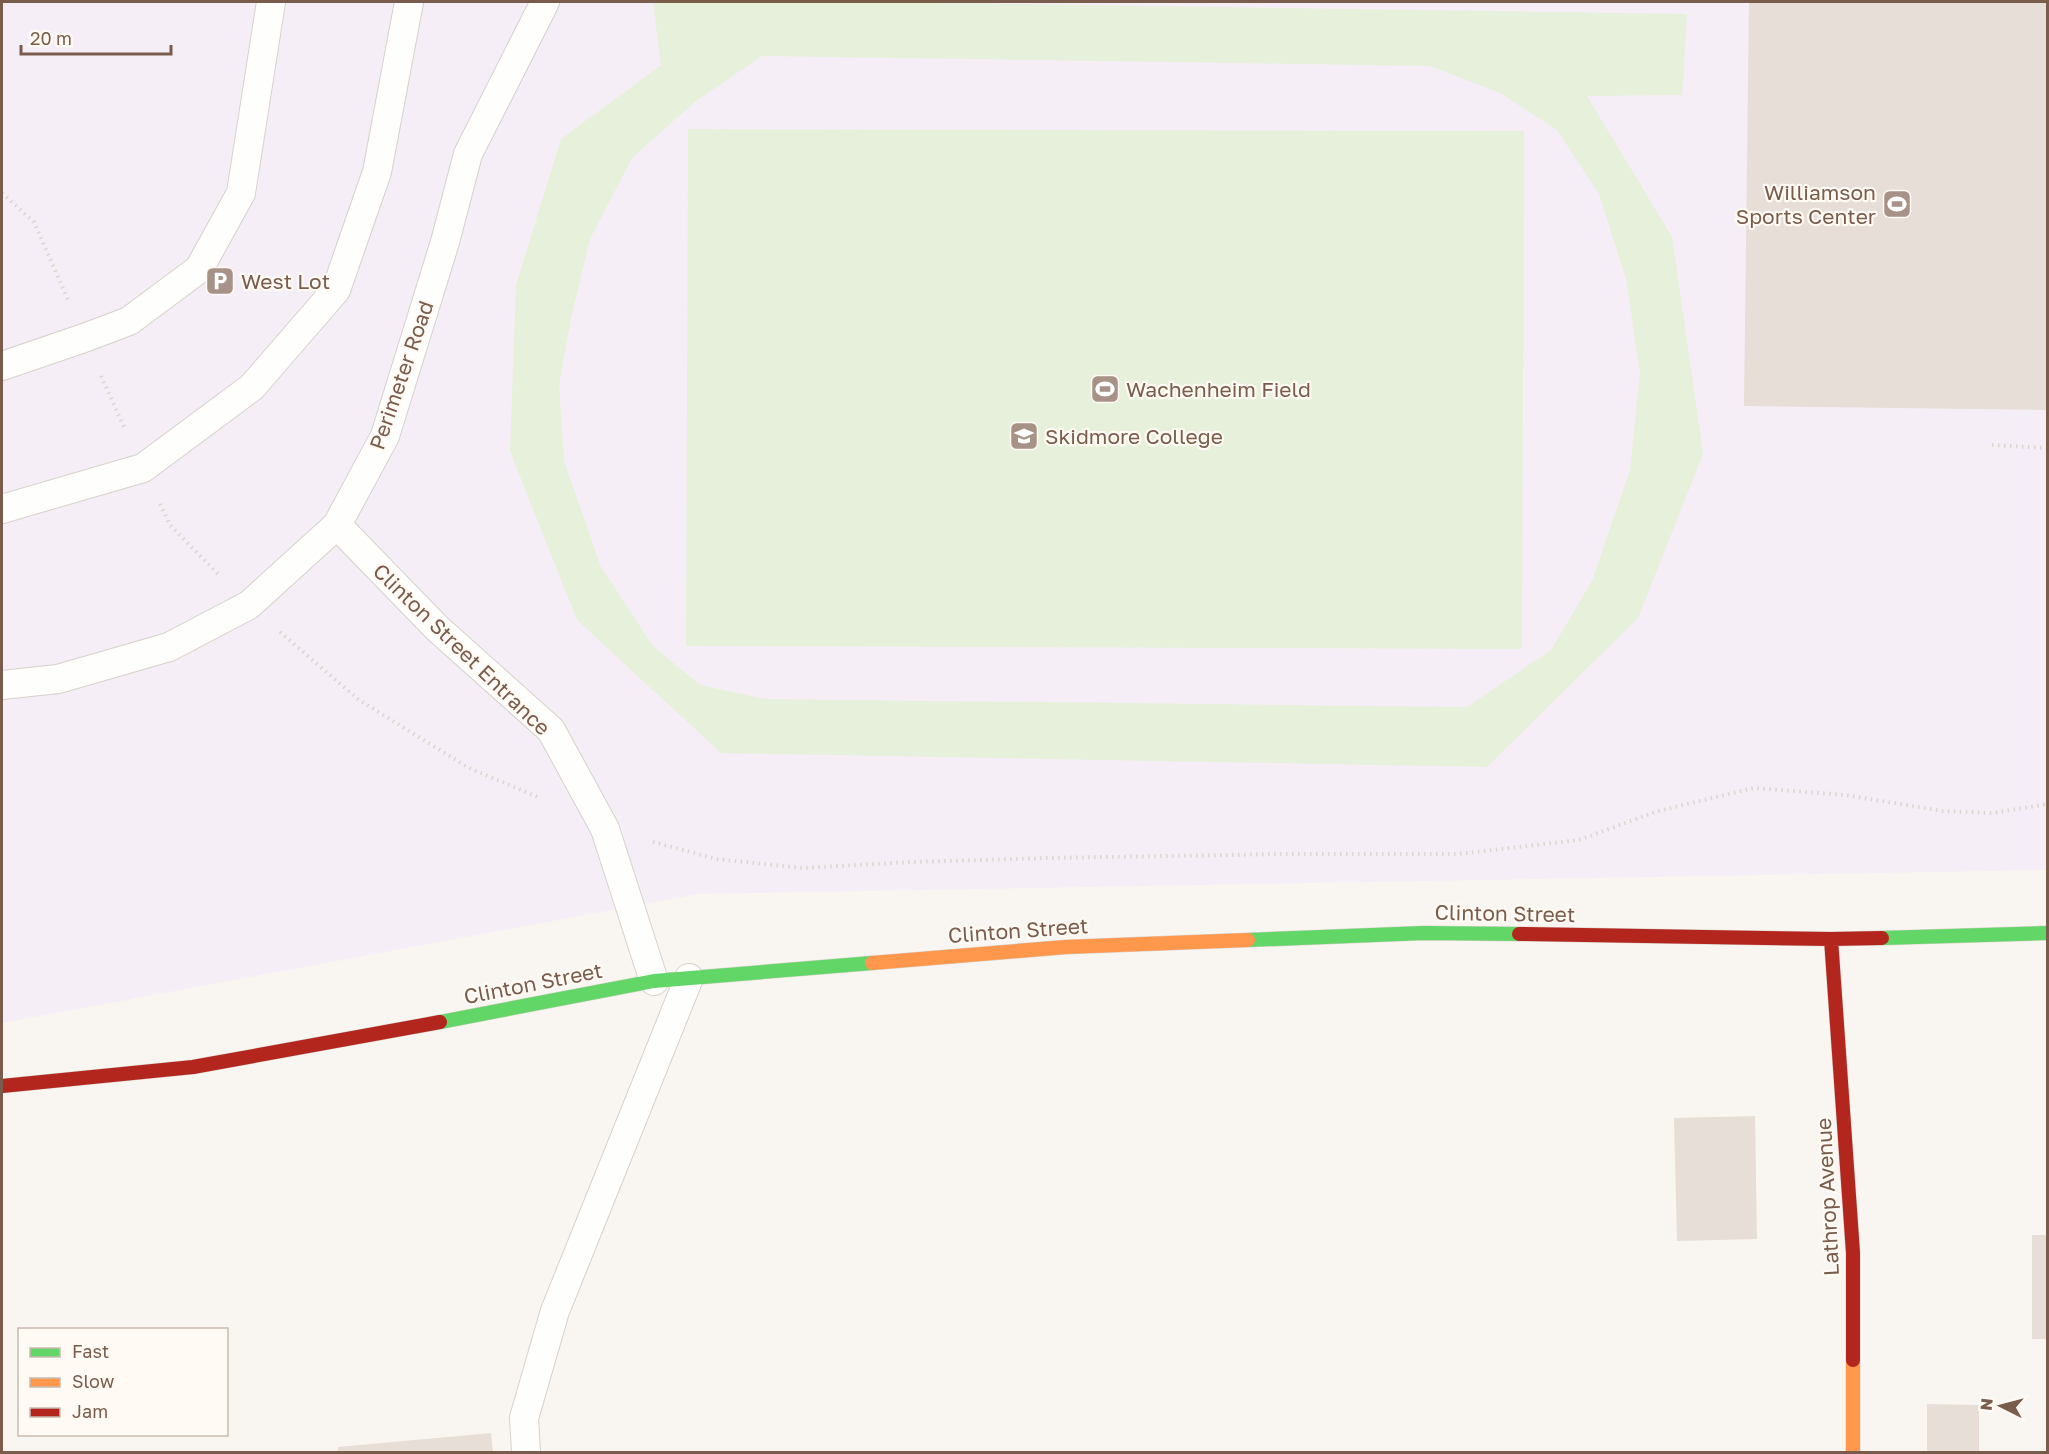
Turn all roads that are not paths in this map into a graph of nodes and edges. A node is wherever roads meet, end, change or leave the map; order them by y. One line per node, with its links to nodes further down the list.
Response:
1 (271, 2): 4 (lane)
2 (409, 2): 5 (lane)
3 (545, 2): 6 (lane, Perimeter Road)
4 (2, 366)
5 (2, 509)
6 (337, 525): 7 (lane, Perimeter Road); 11 (lane, Clinton Street Entrance)
7 (2, 686)
8 (2048, 933): 9 (street, Clinton Street)
9 (1831, 939): 10 (street, Clinton Street); 14 (street, Lathrop Avenue)
10 (689, 978): 11 (street, Clinton Street); 13 (lane)
11 (654, 981): 12 (street, Clinton Street)
12 (2, 1086)
13 (526, 1452)
14 (1853, 1452)

